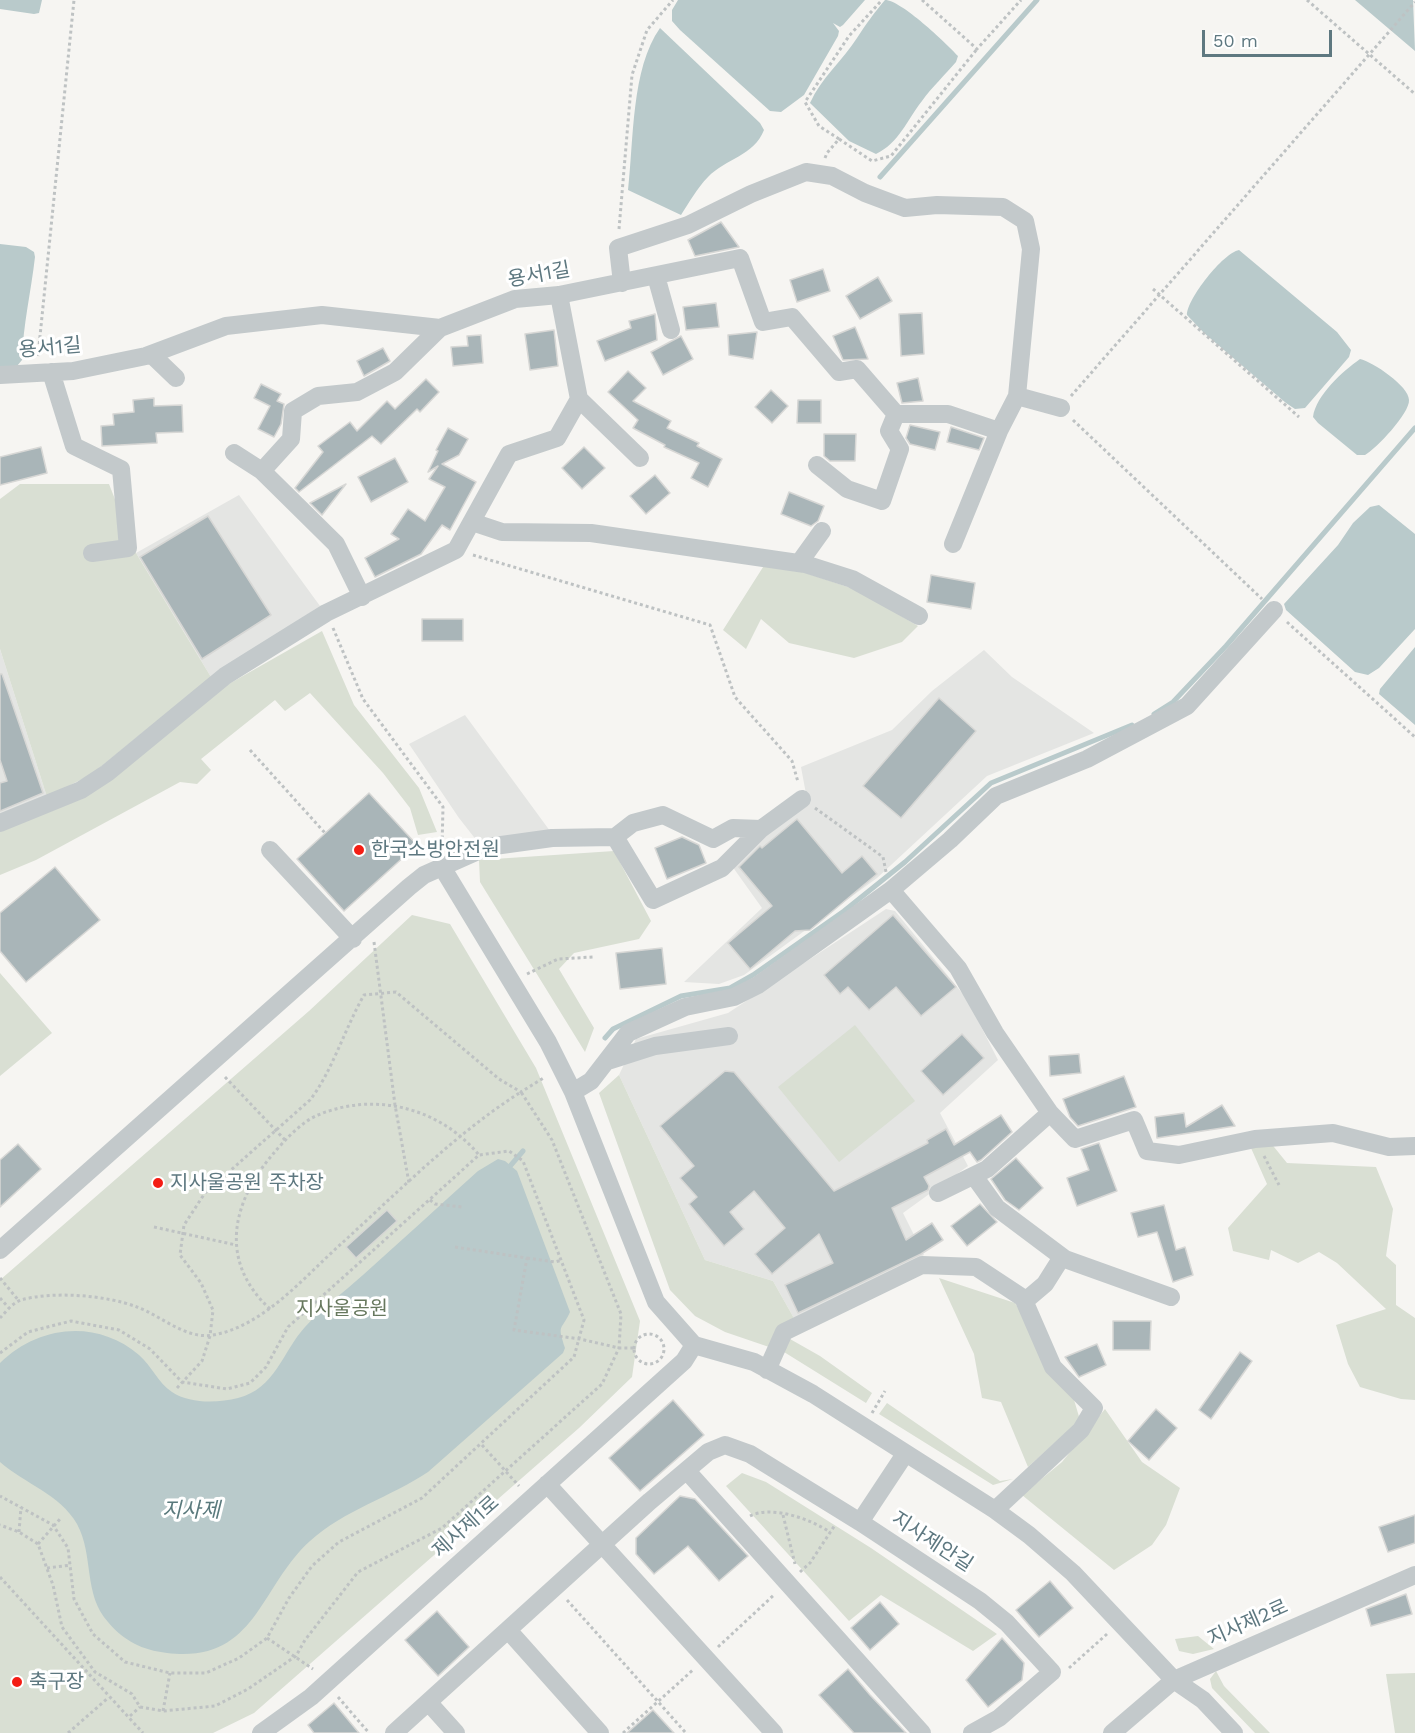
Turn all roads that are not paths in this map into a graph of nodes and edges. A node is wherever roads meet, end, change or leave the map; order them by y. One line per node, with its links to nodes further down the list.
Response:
1 (656, 276): 2 (street, 용서1길); 5 (street); 13 (street, 용서1길)
2 (622, 283): 3 (street, 용서1길); 10 (street)
3 (559, 295): 4 (street, 용서1길); 11 (street)
4 (440, 328): 6 (street, 용서1길); 18 (street)
5 (671, 330)
6 (151, 354): 7 (street, 용서1길); 9 (street)
7 (44, 372): 8 (street, 용서1길); 22 (street)
8 (0, 375)
9 (176, 378)
10 (1017, 396): 12 (street); 14 (street)
11 (579, 399): 16 (street); 19 (street)
12 (1061, 408)
13 (896, 414): 14 (street); 17 (street)
14 (999, 431): 21 (street)
15 (234, 453): 18 (street)
16 (640, 458)
17 (817, 465)
18 (262, 471): 24 (street)
19 (472, 522): 23 (street); 24 (street)
20 (822, 531): 23 (street)
21 (953, 544)
22 (92, 553)
23 (800, 563): 26 (street)
24 (362, 597): 28 (street)
25 (1274, 610): 33 (street)
26 (919, 616)
27 (802, 799): 29 (street)
28 (0, 823)
29 (761, 829): 30 (street); 30 (street)
30 (615, 837): 32 (street)
31 (270, 850): 34 (street)
32 (442, 867): 34 (street); 37 (street)
33 (891, 890): 36 (street); 38 (street)
34 (353, 939): 42 (street)
35 (729, 1036): 36 (street)
36 (608, 1061): 37 (street)
37 (573, 1092): 46 (street)
38 (1050, 1113): 39 (street); 40 (street)
39 (1415, 1146)
40 (974, 1176): 41 (street); 43 (street)
41 (938, 1192)
42 (0, 1250)
43 (1062, 1257): 44 (street); 45 (street)
44 (1171, 1297)
45 (1025, 1301): 47 (street); 51 (street)
46 (694, 1345): 47 (street); 50 (street, 제사제1로)
47 (767, 1370): 48 (street)
48 (905, 1454): 51 (street); 52 (street)
49 (687, 1471): 52 (street, 지사제안길); 53 (street, 지사제안길); 63 (street)
50 (547, 1484): 53 (street); 58 (street, 제사제1로)
51 (995, 1510): 56 (street)
52 (860, 1522): 64 (street, 지사제안길)
53 (603, 1544): 55 (street, 지사제안길); 62 (street)
54 (1415, 1575): 56 (street, 지사제2로)
55 (508, 1630): 57 (street, 지사제안길); 61 (street)
56 (1174, 1680): 65 (street, 지사제2로); 66 (street)
57 (429, 1703): 59 (street, 지사제안길); 60 (street)
58 (261, 1733)
59 (394, 1733)
60 (456, 1733)
61 (600, 1733)
62 (774, 1733)
63 (922, 1733)
64 (972, 1733)
65 (1112, 1733)
66 (1233, 1733)

